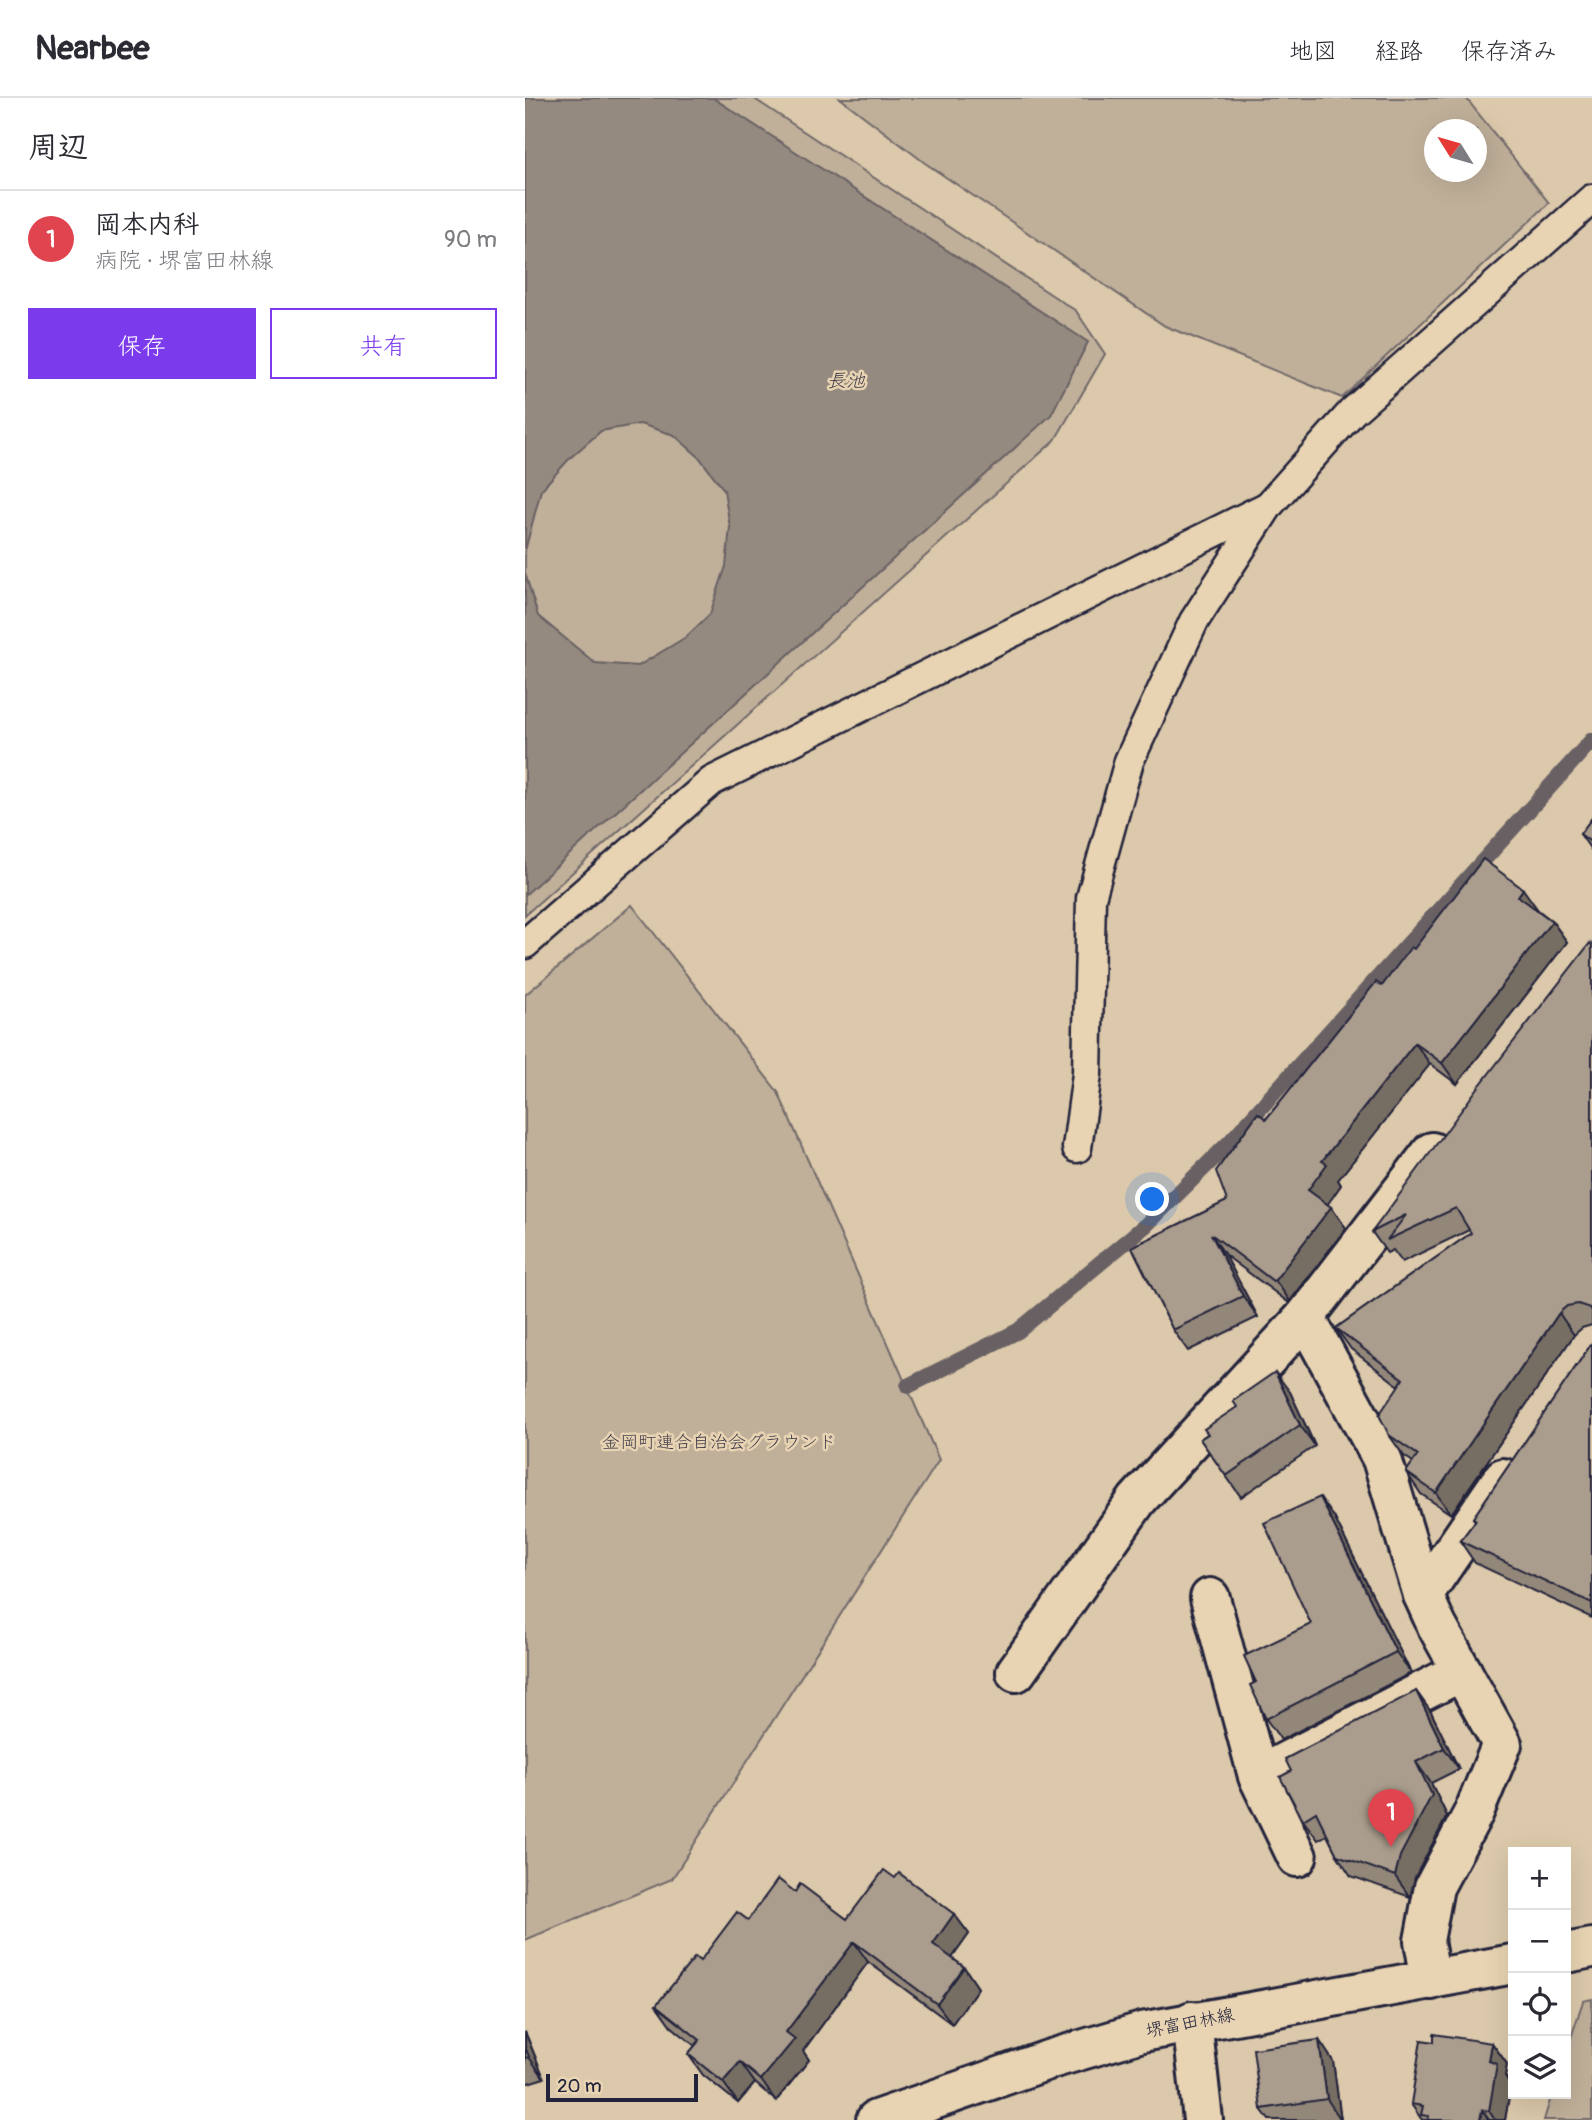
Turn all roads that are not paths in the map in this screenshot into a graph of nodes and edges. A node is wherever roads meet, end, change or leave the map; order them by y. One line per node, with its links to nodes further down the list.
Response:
1 (1592, 199): 2 (lane)
2 (1269, 505): 3 (lane); 5 (lane)
3 (525, 944)
4 (1457, 1120): 6 (street)
5 (1077, 1148)
6 (1305, 1317): 8 (street); 11 (street)
7 (1520, 1453): 8 (street)
8 (1423, 1595): 10 (street)
9 (1210, 1598): 12 (street)
10 (1461, 1671): 12 (street); 17 (street)
11 (1016, 1672)
12 (1258, 1776): 13 (street)
13 (1297, 1857)
14 (1592, 1948): 15 (street)
15 (1571, 1952)
16 (1508, 1965): 17 (street, 堺富田林線)
17 (1431, 1980): 18 (street, 堺富田林線)
18 (1192, 2021): 19 (street, 堺富田林線); 21 (street)
19 (919, 2113): 20 (street, 堺富田林線)
20 (876, 2120)
21 (1203, 2120)

